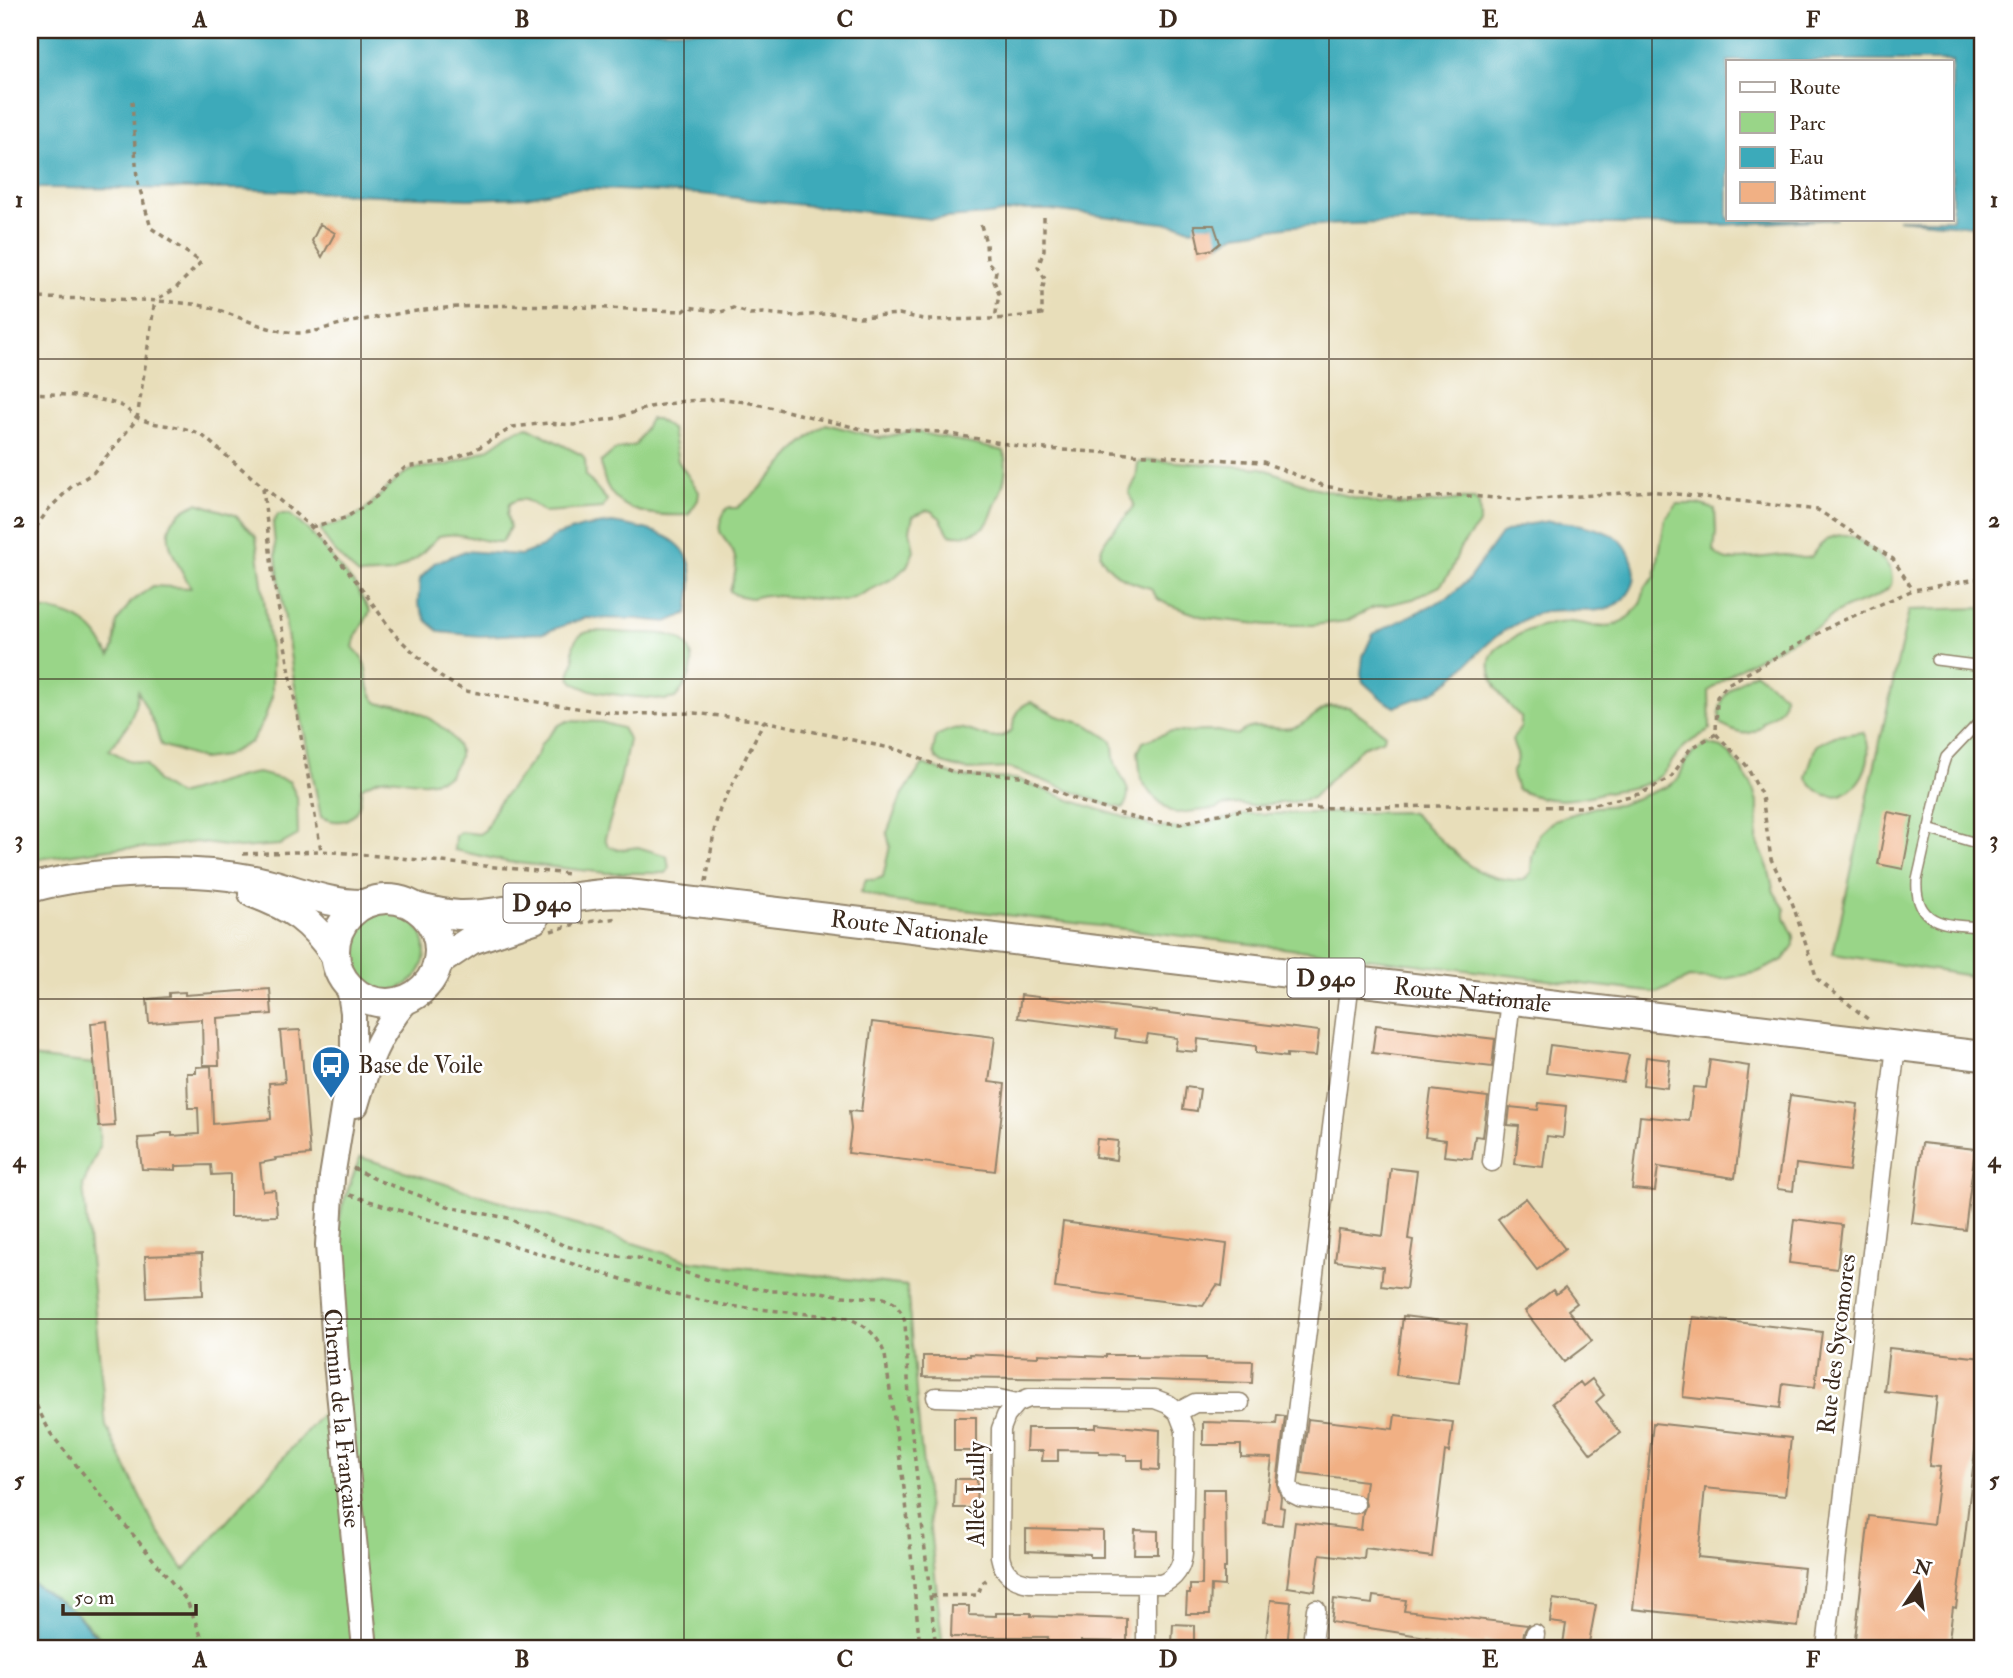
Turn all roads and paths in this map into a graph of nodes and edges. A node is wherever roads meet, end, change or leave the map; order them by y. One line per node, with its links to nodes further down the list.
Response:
1 (132, 101): 5 (path)
2 (1044, 217): 6 (path)
3 (981, 225): 6 (path)
4 (30, 298): 5 (path)
5 (155, 300): 6 (path); 8 (path)
6 (995, 318)
7 (30, 394): 8 (path)
8 (137, 419): 9 (path); 11 (path)
9 (262, 486): 10 (path); 21 (path)
10 (311, 527): 13 (path); 17 (path)
11 (30, 536)
12 (1983, 578): 13 (path)
13 (1913, 590): 18 (path)
14 (1936, 660): 15 (lane)
15 (1983, 666)
16 (1983, 718): 19 (lane)
17 (764, 721): 18 (path); 26 (path)
18 (1716, 734): 37 (path)
19 (1928, 829): 20 (lane); 29 (lane)
20 (1983, 845)
21 (321, 851)
22 (187, 874): 23 (main road); 25 (main road); 31 (main road)
23 (30, 888)
24 (668, 900): 26 (main road, Route Nationale / D 940); 27 (main road, D 940); 32 (main road, D 940)
25 (364, 904): 27 (main road); 31 (main road)
26 (704, 904): 33 (main road, Route Nationale / D 940)
27 (415, 907): 32 (main road)
28 (621, 918): 30 (path)
29 (1983, 927)
30 (548, 932)
31 (335, 956): 34 (main road)
32 (444, 970): 36 (main road); 36 (path)
33 (1350, 981): 35 (main road, Route Nationale / D 940); 48 (street)
34 (349, 987): 36 (main road); 42 (street, Chemin de la Française)
35 (1511, 1000): 38 (main road, Route Nationale / D 940); 40 (street)
36 (415, 1005): 41 (street, Chemin de la Française)
37 (1874, 1024)
38 (1896, 1046): 39 (main road, Route Nationale / D 940); 59 (street, Rue des Sycomores)
39 (1983, 1056)
40 (1492, 1162)
41 (340, 1163): 42 (street, Chemin de la Française); 51 (path)
42 (331, 1190): 54 (street, Chemin de la Française); 55 (path)
43 (30, 1376): 53 (path)
44 (936, 1397): 45 (street)
45 (1017, 1403): 47 (street); 49 (street, Allée Lully)
46 (1240, 1403): 47 (street)
47 (1178, 1412): 50 (street, Allée Lully)
48 (1355, 1504)
49 (1004, 1569): 50 (street, Allée Lully); 51 (path)
50 (1146, 1584): 57 (street)
51 (931, 1596): 56 (path)
52 (1315, 1609): 58 (street)
53 (206, 1648)
54 (365, 1648)
55 (920, 1648)
56 (936, 1648)
57 (1146, 1648)
58 (1317, 1648)
59 (1826, 1648)

